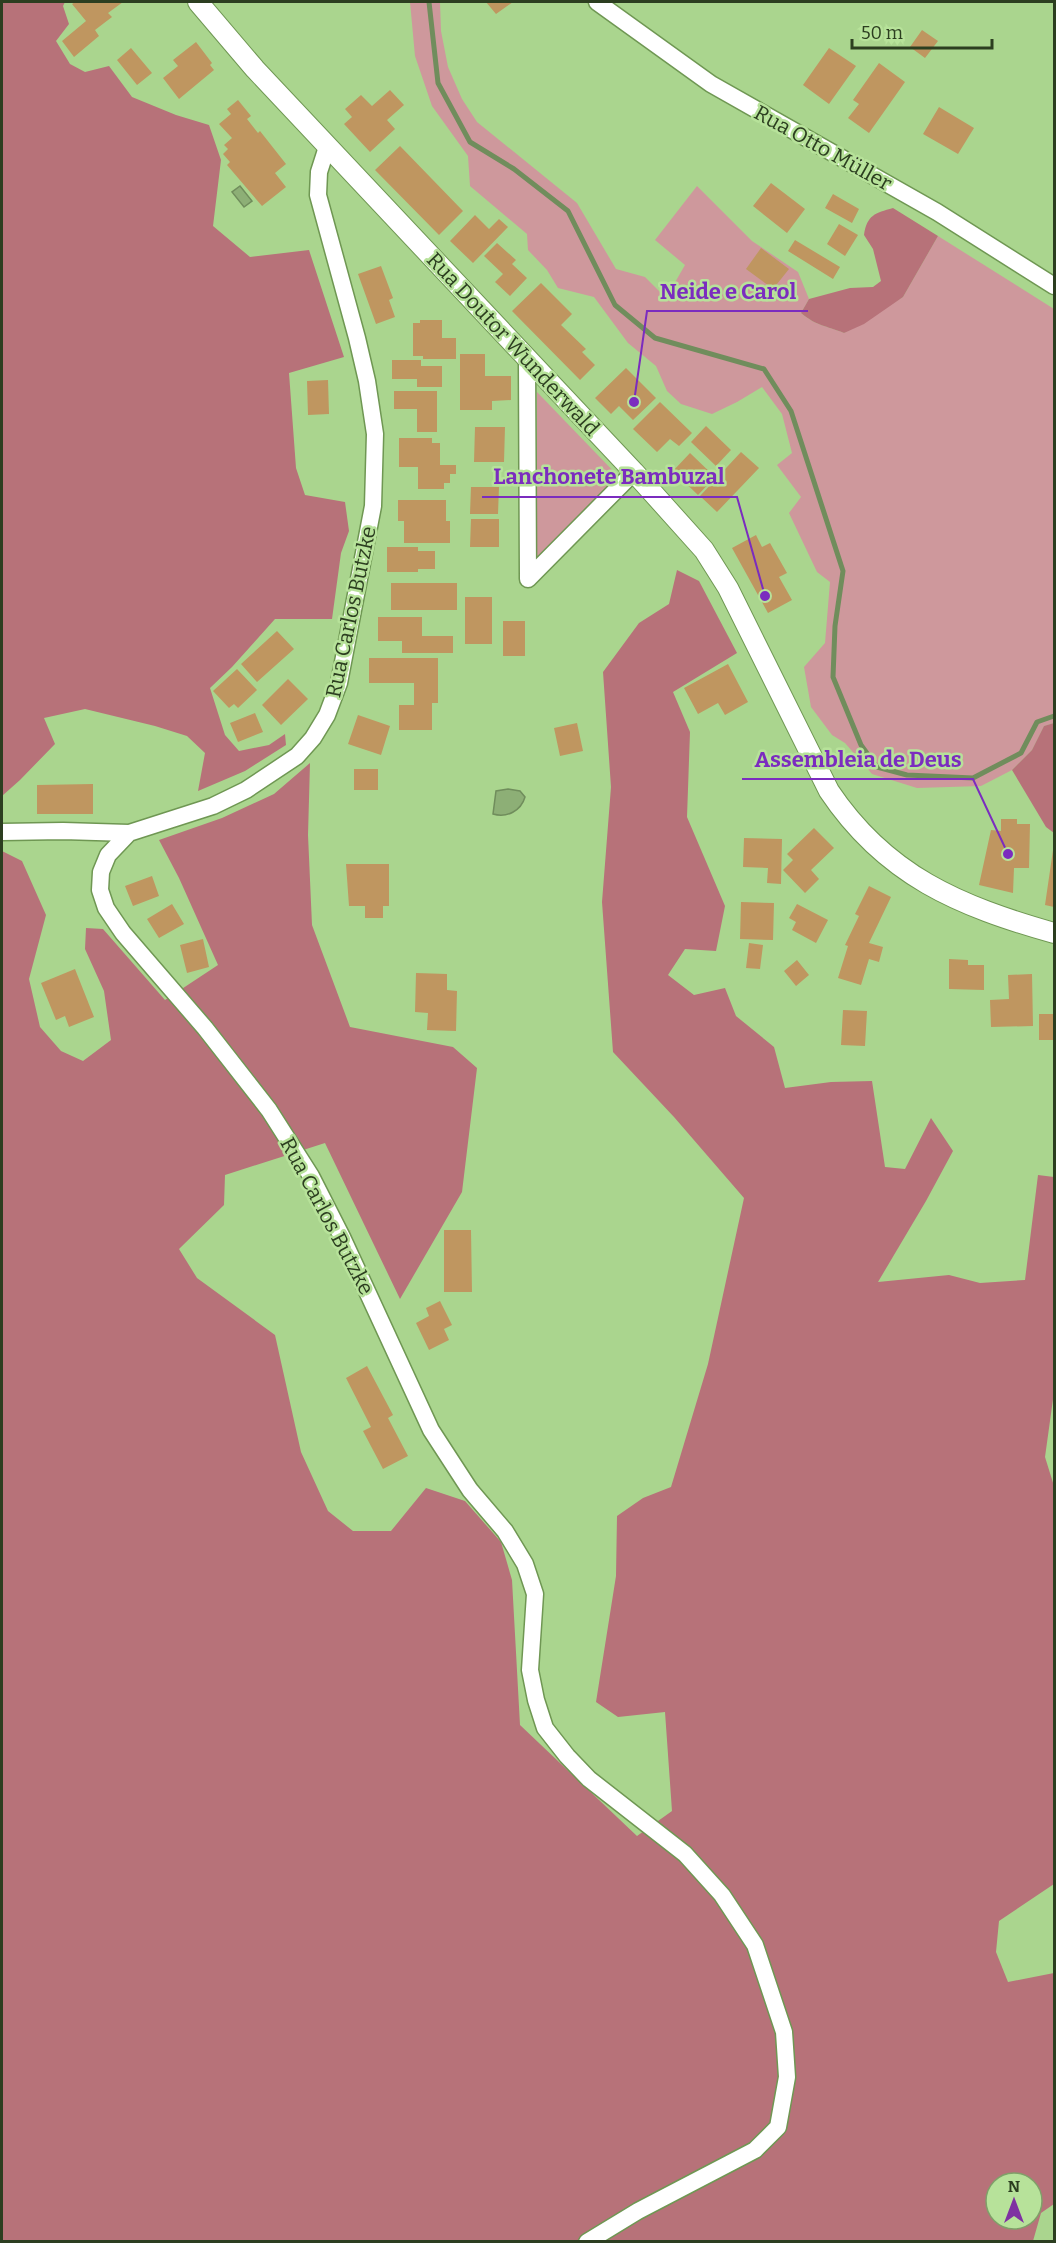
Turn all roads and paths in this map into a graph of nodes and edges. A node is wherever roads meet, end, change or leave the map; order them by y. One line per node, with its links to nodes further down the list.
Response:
1 (198, 2): 3 (street, Rua Doutor Wunderwald)
2 (597, 2): 4 (street, Rua Otto Müller)
3 (327, 147): 5 (street, Rua Doutor Wunderwald); 8 (street, Rua Carlos Butzke)
4 (1054, 286)
5 (527, 360): 6 (street, Rua Doutor Wunderwald); 6 (street)
6 (634, 472): 9 (street, Rua Doutor Wunderwald)
7 (2, 832): 8 (street)
8 (129, 833): 10 (street, Rua Carlos Butzke)
9 (1054, 933)
10 (587, 2241)

